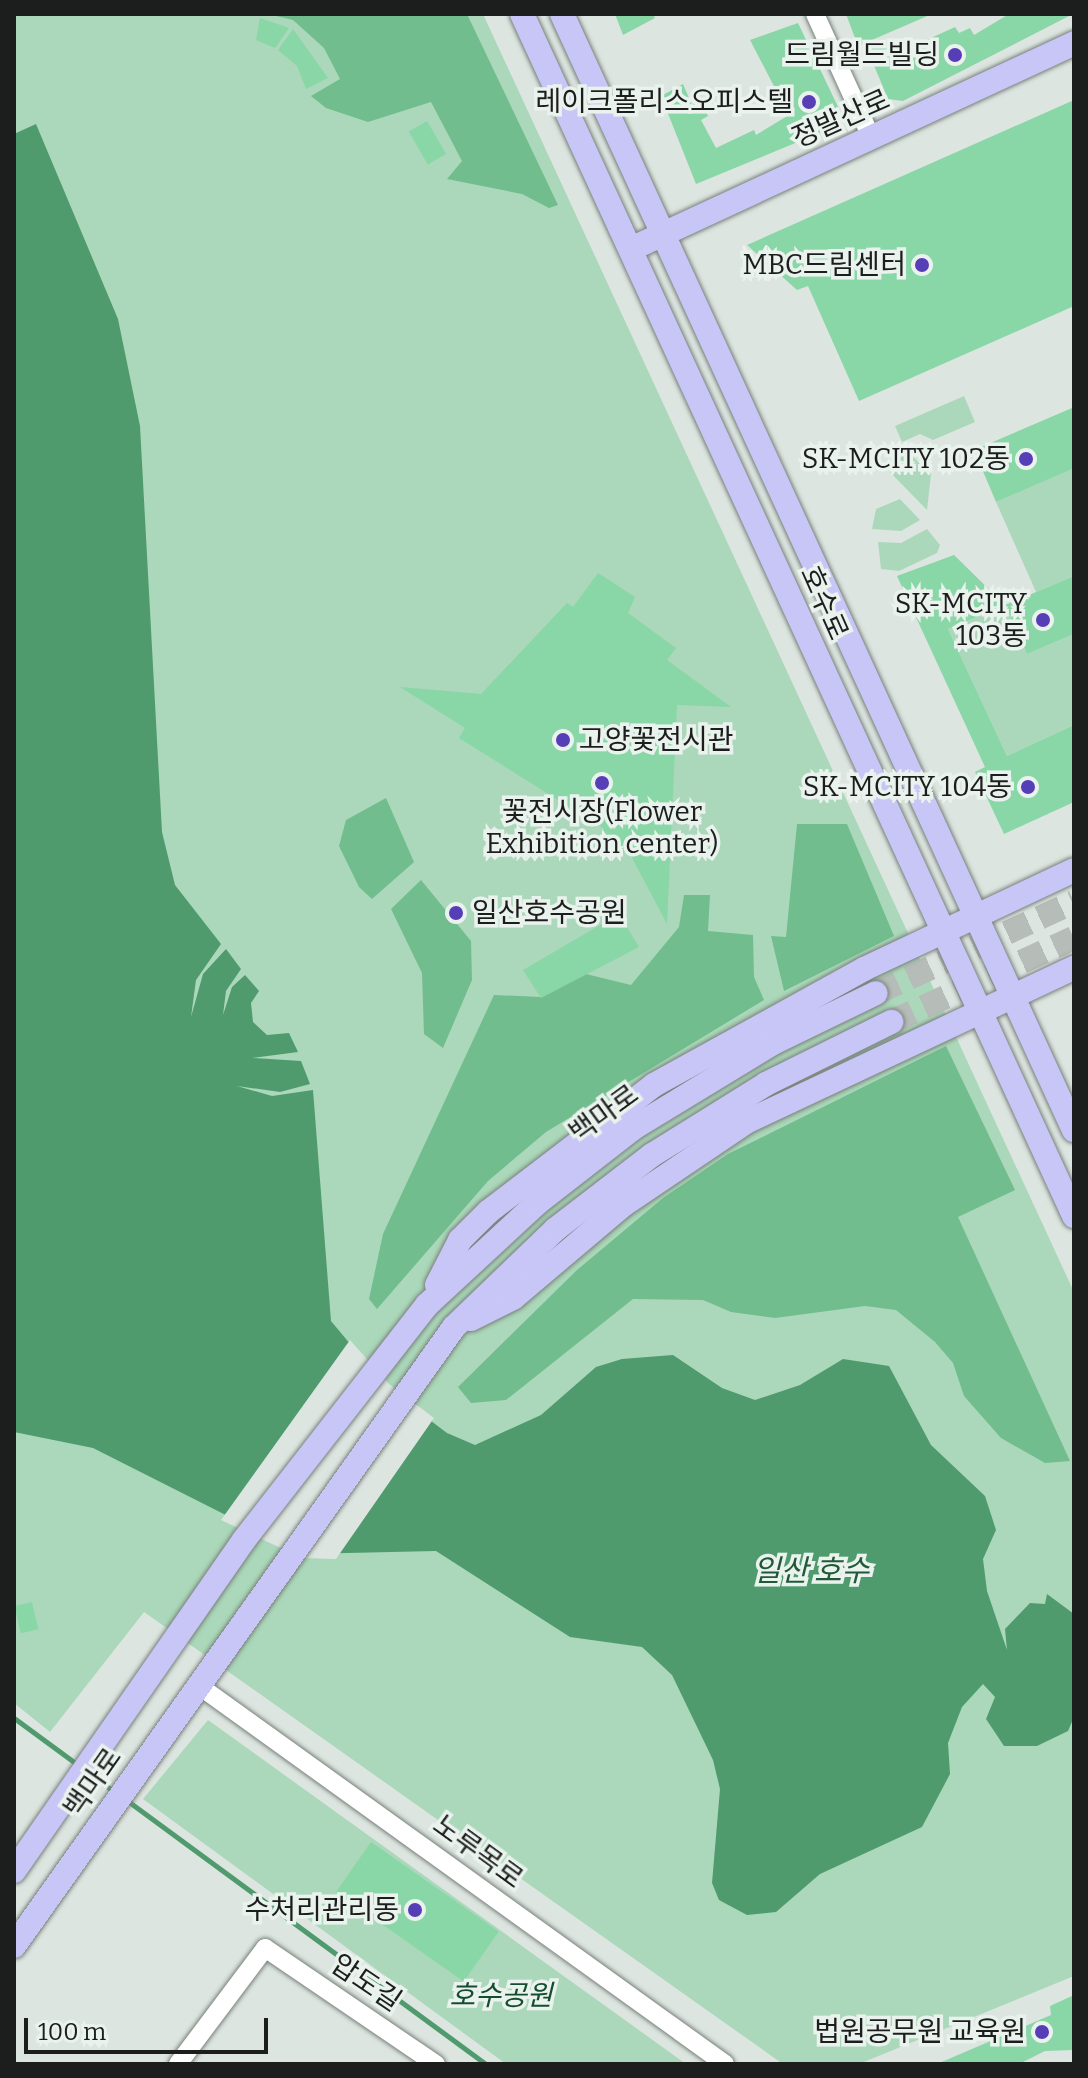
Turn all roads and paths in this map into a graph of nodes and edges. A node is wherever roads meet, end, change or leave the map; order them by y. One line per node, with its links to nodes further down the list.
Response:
1 (522, 14): 7 (main road, 호수로)
2 (562, 14): 6 (main road, 호수로)
3 (815, 14): 5 (street)
4 (1074, 43): 5 (main road, 정발산로)
5 (872, 139): 6 (main road, 정발산로)
6 (665, 232): 7 (main road, 정발산로); 9 (main road, 호수로)
7 (631, 249): 10 (main road, 호수로)
8 (1074, 870): 9 (main road)
9 (978, 914): 10 (main road); 13 (main road, 호수로)
10 (940, 932): 14 (main road, 호수로); 18 (main road)
11 (1074, 968): 13 (main road)
12 (876, 993): 18 (main road, 백마로)
13 (1013, 995): 14 (main road); 16 (main road, 호수로)
14 (978, 1013): 17 (main road, 호수로); 19 (main road)
15 (891, 1022): 19 (main road)
16 (1074, 1130)
17 (1074, 1216)
18 (427, 1305): 21 (main road, 백마로)
19 (454, 1327): 20 (main road, 백마로)
20 (198, 1685): 22 (main road, 백마로); 25 (street, 노루목로)
21 (14, 1871)
22 (14, 1946)
23 (178, 2064): 24 (street, 압도길)
24 (436, 2064)
25 (725, 2064)

